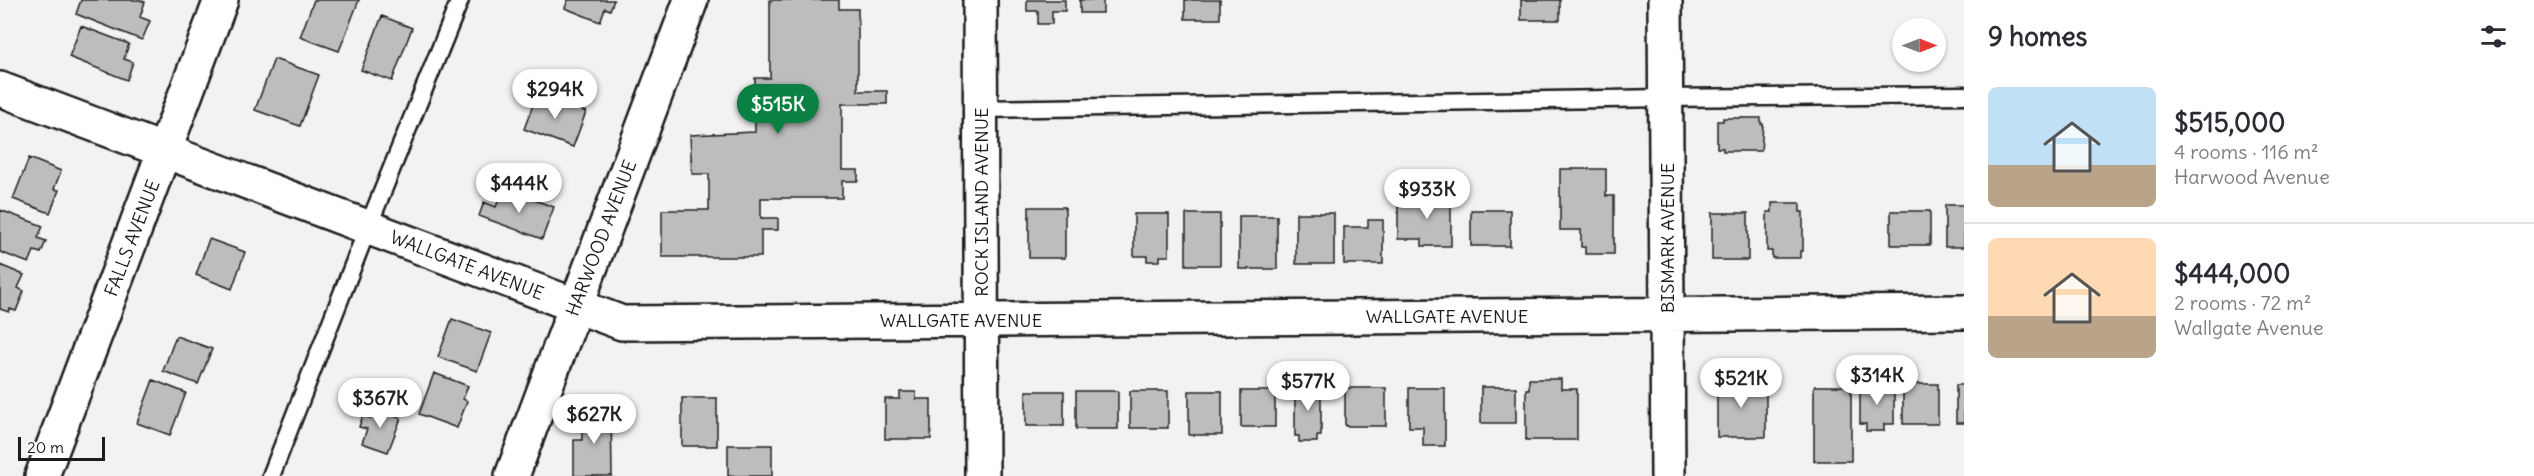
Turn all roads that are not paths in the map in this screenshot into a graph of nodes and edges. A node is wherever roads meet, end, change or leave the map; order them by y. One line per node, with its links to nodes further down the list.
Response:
1 (221, 0): 10 (street, FALLS AVENUE)
2 (460, 0): 11 (lane)
3 (691, 0): 12 (street, HARWOOD AVENUE)
4 (980, 0): 9 (street, ROCK ISLAND AVENUE)
5 (1665, 0): 8 (street, BISMARK AVENUE)
6 (0, 89): 10 (street, WALLGATE AVENUE)
7 (1964, 96): 8 (lane)
8 (1666, 98): 9 (lane); 14 (street, BISMARK AVENUE)
9 (980, 110): 15 (street, ROCK ISLAND AVENUE)
10 (165, 150): 11 (street, WALLGATE AVENUE); 16 (street, FALLS AVENUE)
11 (368, 227): 12 (street, WALLGATE AVENUE); 17 (lane)
12 (576, 306): 15 (street, WALLGATE AVENUE); 18 (street, HARWOOD AVENUE)
13 (1964, 312): 14 (street, WALLGATE AVENUE)
14 (1667, 314): 15 (street, WALLGATE AVENUE); 20 (street, BISMARK AVENUE)
15 (981, 320): 19 (street, ROCK ISLAND AVENUE)
16 (42, 476)
17 (271, 476)
18 (512, 476)
19 (982, 476)
20 (1668, 476)

